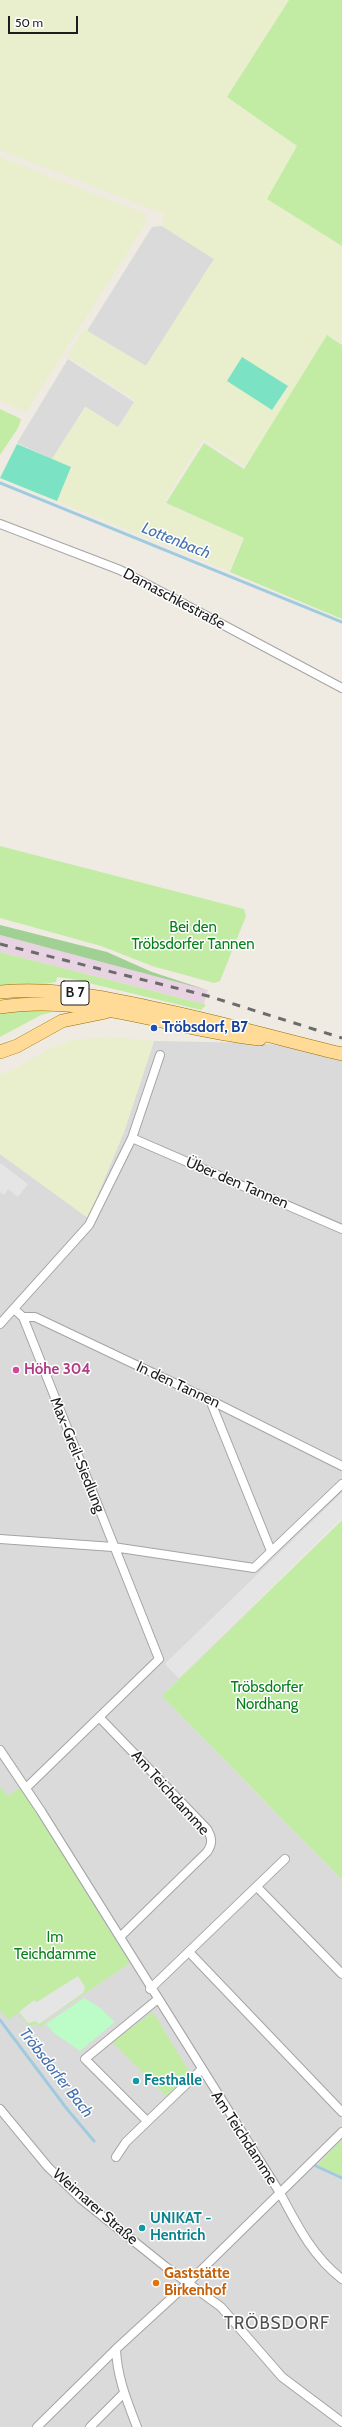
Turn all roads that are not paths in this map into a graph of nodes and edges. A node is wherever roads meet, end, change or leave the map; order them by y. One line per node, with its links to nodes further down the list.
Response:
1 (0, 524): 2 (street, Damaschkestraße)
2 (342, 688)
3 (0, 992): 6 (main road, B 7)
4 (0, 1006): 5 (main road, B 7)
5 (114, 1010): 6 (main road, B 7); 7 (main road, B 7)
6 (290, 1042): 8 (main road, B 7)
7 (0, 1052)
8 (342, 1054)
9 (160, 1055): 10 (street)
10 (132, 1138): 11 (street, Über den Tannen); 12 (street)
11 (342, 1229)
12 (14, 1309): 13 (street); 14 (street)
13 (23, 1317): 15 (street, In den Tannen); 19 (street, Max-Greil-Siedlung)
14 (0, 1324)
15 (210, 1400): 16 (street, In den Tannen); 20 (street)
16 (342, 1466)
17 (342, 1484): 20 (street)
18 (0, 1539): 19 (street)
19 (113, 1547): 20 (street); 21 (street, Max-Greil-Siedlung)
20 (271, 1551)
21 (100, 1718): 23 (street); 26 (street, Am Teichdamme)
22 (0, 1750): 23 (street, Am Teichdamme)
23 (26, 1788): 26 (street, Am Teichdamme)
24 (285, 1859): 25 (street)
25 (257, 1886): 27 (street); 28 (street)
26 (120, 1937): 29 (street, Am Teichdamme)
27 (189, 1952): 29 (street); 33 (street)
28 (342, 1974)
29 (150, 1988): 30 (street, Am Teichdamme)
30 (158, 1999): 31 (street, Am Teichdamme); 34 (street)
31 (201, 2070): 34 (street); 37 (street, Am Teichdamme)
32 (0, 2110): 39 (street, Weimarer Straße)
33 (342, 2112)
34 (147, 2121): 36 (street)
35 (342, 2132): 37 (street, Am Teichdamme)
36 (116, 2157)
37 (280, 2193): 38 (street); 39 (street)
38 (342, 2279)
39 (188, 2282): 40 (street); 42 (street, Weimarer Straße)
40 (116, 2349): 41 (street); 43 (street)
41 (124, 2393): 44 (street); 45 (street)
42 (342, 2422)
43 (37, 2427)
44 (90, 2427)
45 (137, 2427)

